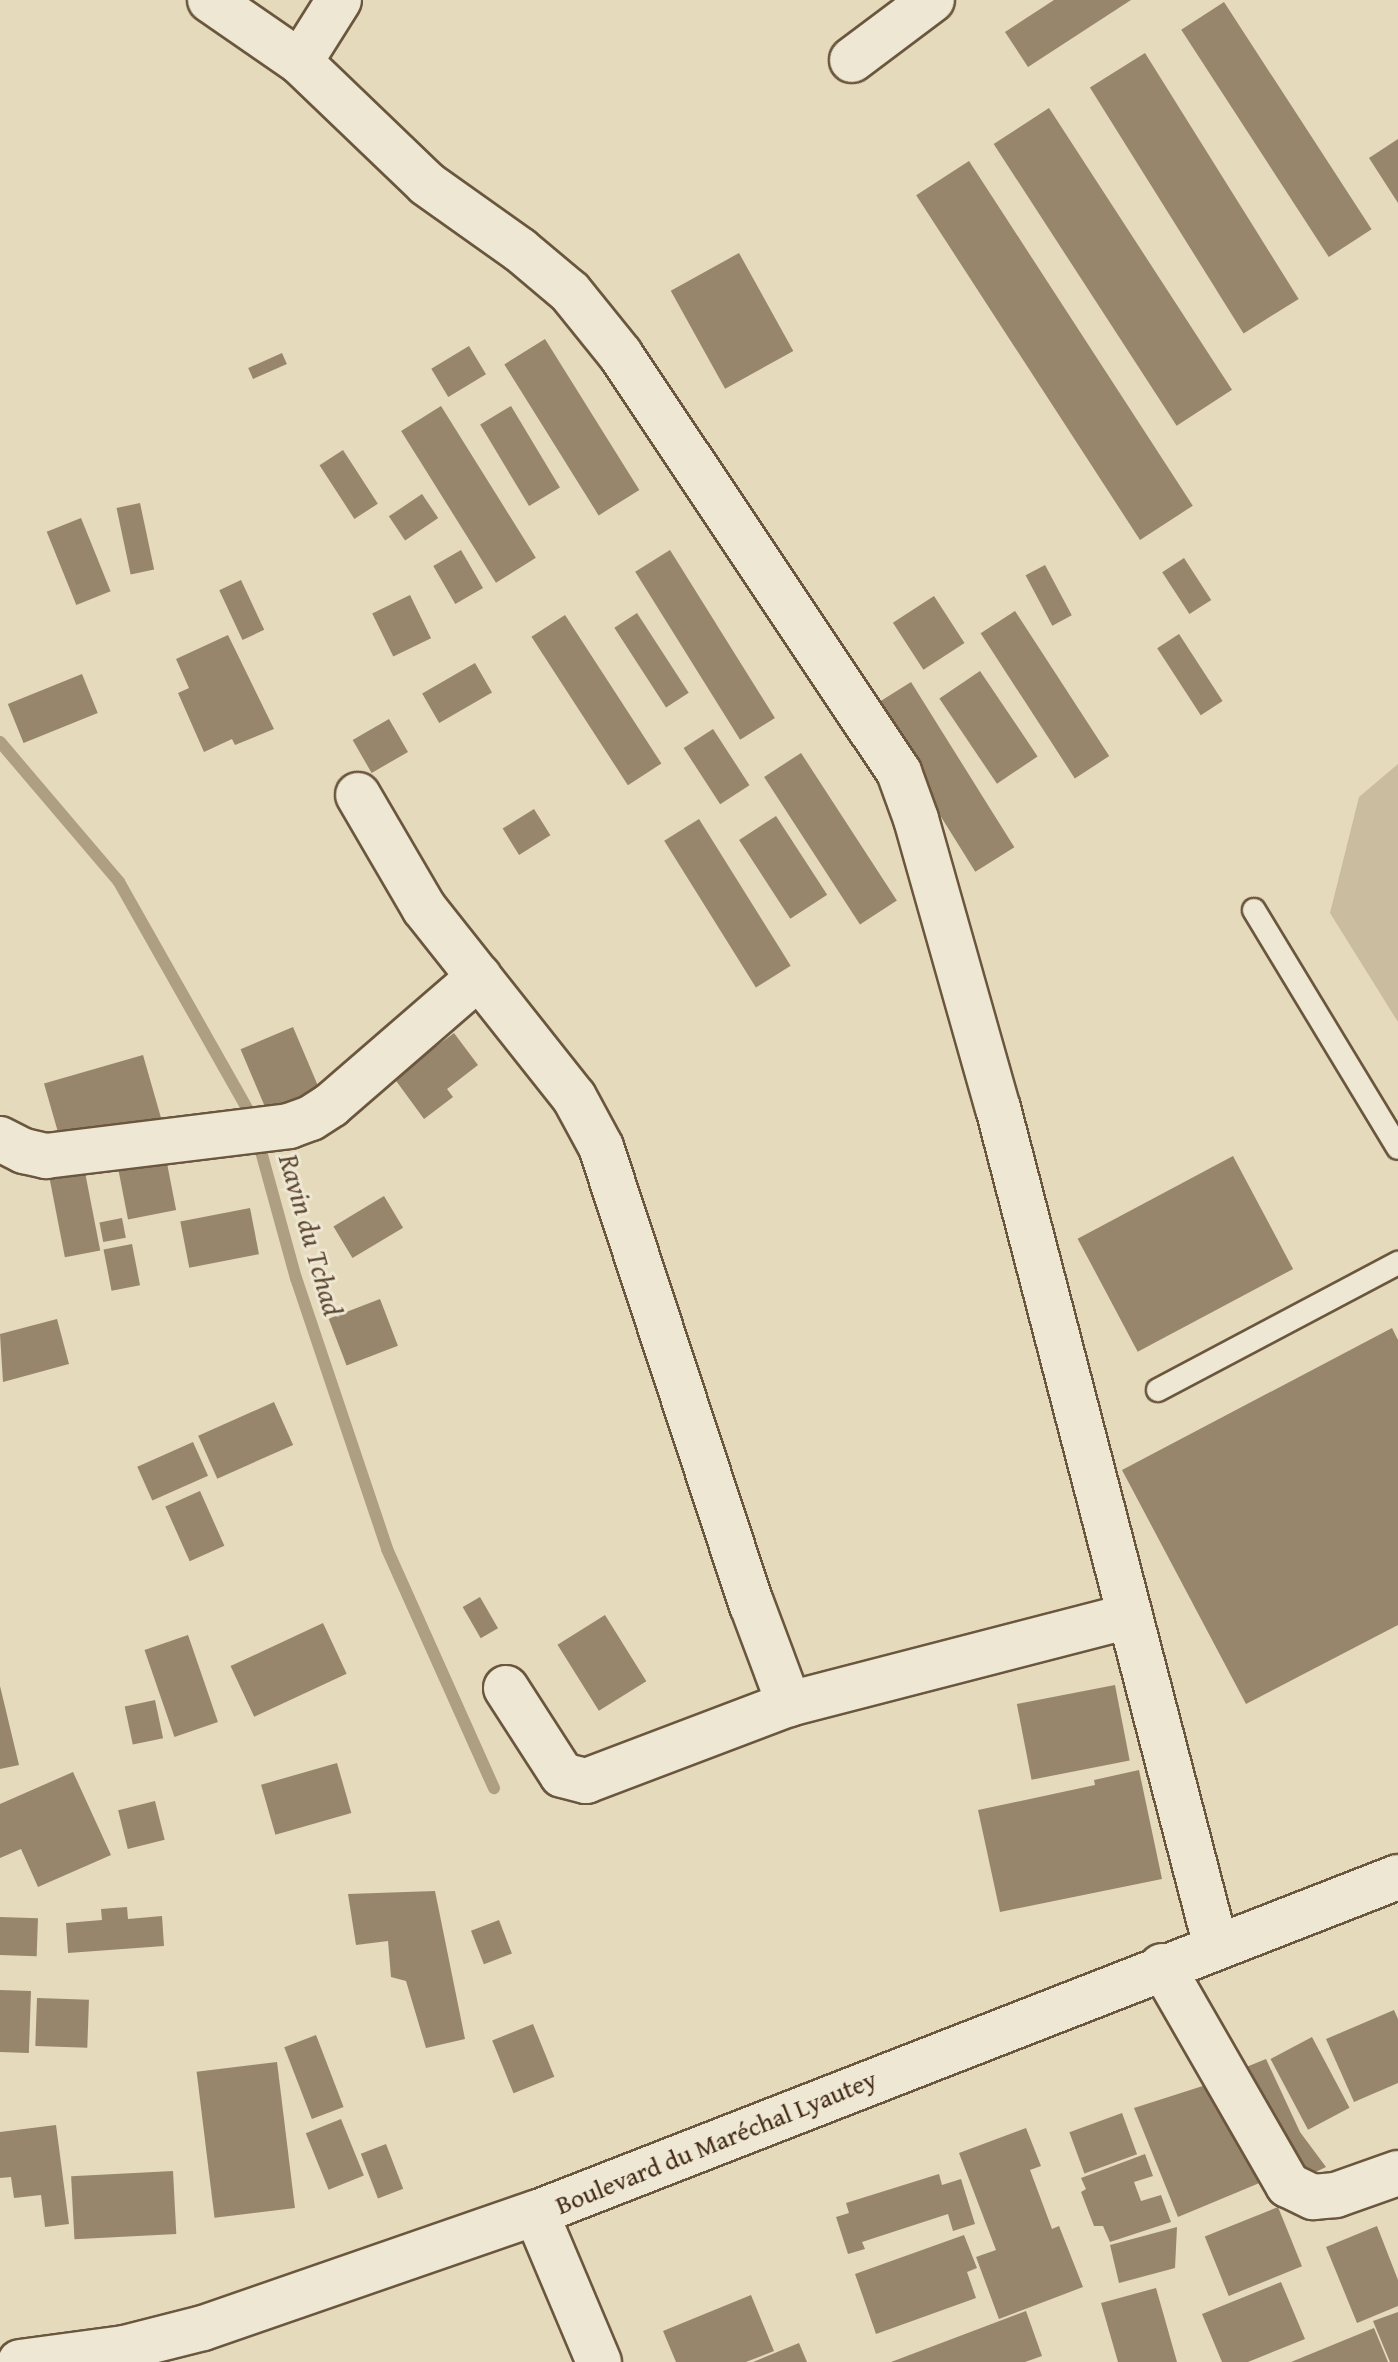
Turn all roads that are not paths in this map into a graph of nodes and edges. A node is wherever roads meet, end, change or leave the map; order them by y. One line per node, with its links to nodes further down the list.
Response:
1 (210, 0): 5 (street)
2 (339, 0): 5 (street)
3 (932, 0): 4 (street)
4 (852, 60)
5 (300, 62): 13 (street)
6 (358, 795): 8 (street)
7 (1254, 910): 10 (lane)
8 (479, 977): 9 (street); 15 (street)
9 (0, 1139)
10 (1398, 1148)
11 (1398, 1263): 12 (lane)
12 (1158, 1390)
13 (1130, 1616): 15 (street); 17 (street)
14 (506, 1688): 15 (street)
15 (789, 1704)
16 (1398, 1877): 17 (street, Boulevard du Maréchal Lyautey)
17 (1216, 1947): 18 (street, Boulevard du Maréchal Lyautey)
18 (1162, 1966): 19 (street); 20 (street, Boulevard du Maréchal Lyautey)
19 (1398, 2173)
20 (536, 2213): 21 (street, Boulevard du Maréchal Lyautey); 22 (street)
21 (20, 2362)
22 (599, 2362)

